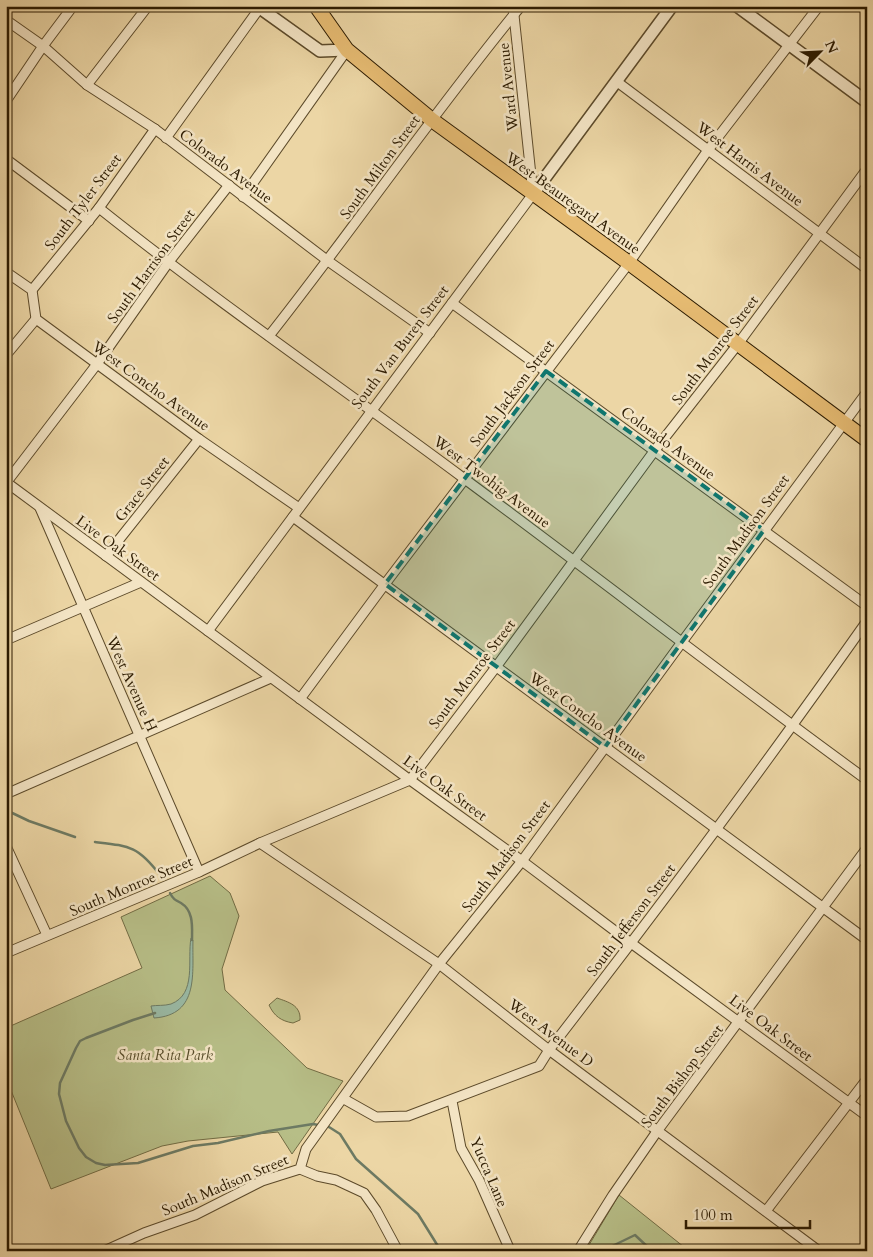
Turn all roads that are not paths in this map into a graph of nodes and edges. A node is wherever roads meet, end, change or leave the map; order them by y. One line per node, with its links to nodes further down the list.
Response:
1 (73, 6): 12 (street)
2 (148, 6): 15 (street)
3 (316, 6): 13 (main road, West Beauregard Avenue)
4 (521, 6): 9 (street, South Milton Street)
5 (672, 6): 14 (street, South Van Buren Street)
6 (738, 6): 11 (street)
7 (819, 6): 11 (street, South Jackson Street)
8 (259, 7): 13 (street); 20 (street)
9 (513, 11): 18 (street, South Milton Street); 25 (street, Ward Avenue)
10 (6, 20): 12 (street, Colorado Avenue)
11 (790, 45): 17 (street); 21 (street, South Jackson Street)
12 (43, 46): 15 (street, Colorado Avenue); 16 (street)
13 (347, 50): 18 (main road, West Beauregard Avenue); 26 (street)
14 (616, 81): 21 (street, West Harris Avenue); 25 (street, South Van Buren Street)
15 (88, 85): 19 (street, Colorado Avenue)
16 (6, 101)
17 (867, 102)
18 (432, 120): 25 (main road, West Beauregard Avenue); 30 (street, South Milton Street)
19 (155, 129): 20 (street, Colorado Avenue); 27 (street, South Tyler Street)
20 (166, 138): 24 (street, Colorado Avenue)
21 (708, 150): 29 (street, West Harris Avenue); 32 (street, South Jackson Street)
22 (6, 159): 28 (street)
23 (867, 169): 29 (street, South Monroe Street)
24 (229, 185): 26 (street, Colorado Avenue); 31 (street, South Harrison Street)
25 (533, 194): 32 (main road, West Beauregard Avenue); 36 (street, South Van Buren Street)
26 (243, 196): 30 (street, Colorado Avenue)
27 (99, 208): 28 (street, South Tyler Street); 31 (street, West Twohig Avenue)
28 (89, 221): 35 (street, South Tyler Street)
29 (819, 233): 33 (street, West Harris Avenue); 40 (street, South Monroe Street)
30 (328, 261): 38 (street, Colorado Avenue); 39 (street, South Milton Street)
31 (168, 263): 39 (street, West Twohig Avenue); 42 (street, South Harrison Street)
32 (629, 263): 40 (main road, West Beauregard Avenue); 43 (street, South Jackson Street)
33 (867, 269)
34 (6, 272): 35 (street)
35 (32, 290): 37 (street)
36 (452, 303): 38 (street, South Van Buren Street); 43 (street, Colorado Avenue)
37 (36, 319): 41 (street); 42 (street, West Concho Avenue)
38 (430, 333): 45 (street, South Van Buren Street)
39 (269, 336): 45 (street, West Twohig Avenue)
40 (738, 344): 46 (main road, West Beauregard Avenue); 49 (street, South Monroe Street)
41 (6, 355)
42 (97, 364): 47 (street, West Concho Avenue); 51 (street, South Harrison Street)
43 (546, 371): 49 (street, Colorado Avenue); 50 (street, South Jackson Street)
44 (867, 392): 46 (street, South Madison Street)
45 (372, 410): 50 (street, West Twohig Avenue); 53 (street, South Van Buren Street)
46 (843, 422): 48 (main road, West Beauregard Avenue); 55 (street, South Madison Street)
47 (199, 439): 53 (street, West Concho Avenue); 56 (street, Grace Street)
48 (867, 440)
49 (655, 450): 55 (street, Colorado Avenue); 57 (street, South Monroe Street)
50 (465, 479): 57 (street, West Twohig Avenue); 59 (street, South Jackson Street)
51 (6, 483): 52 (street, Live Oak Street)
52 (40, 507): 56 (street, Live Oak Street); 61 (street, West Avenue H)
53 (299, 508): 54 (street, South Van Buren Street)
54 (293, 517): 59 (street, West Concho Avenue); 63 (street, South Van Buren Street)
55 (764, 530): 60 (street, Colorado Avenue); 65 (street, South Madison Street)
56 (106, 556): 58 (street, Live Oak Street)
57 (573, 559): 65 (street, West Twohig Avenue); 66 (street, South Monroe Street)
58 (141, 582): 61 (street); 63 (street, Live Oak Street)
59 (384, 584): 66 (street, West Concho Avenue); 68 (street, South Jackson Street)
60 (867, 606)
61 (83, 607): 64 (street); 70 (street, West Avenue H)
62 (867, 621): 69 (street, South Jefferson Street)
63 (208, 631): 67 (street, Live Oak Street)
64 (6, 640)
65 (682, 642): 69 (street, West Twohig Avenue); 71 (street, South Madison Street)
66 (496, 667): 71 (street, West Concho Avenue); 72 (street, South Monroe Street)
67 (271, 678): 68 (street, Live Oak Street); 70 (street)
68 (300, 699): 72 (street, Live Oak Street)
69 (792, 726): 73 (street, West Twohig Avenue); 75 (street, South Jefferson Street)
70 (139, 736): 74 (street); 80 (street, West Avenue H)
71 (605, 747): 75 (street, West Concho Avenue); 79 (street, South Madison Street)
72 (410, 780): 76 (street, South Monroe Street); 79 (street, Live Oak Street)
73 (867, 780)
74 (6, 794)
75 (716, 829): 81 (street, West Concho Avenue); 84 (street, South Jefferson Street)
76 (260, 843): 80 (street, South Monroe Street); 86 (street, West Avenue D)
77 (6, 846): 82 (street)
78 (867, 848): 81 (street, South Bishop Street)
79 (522, 861): 84 (street, Live Oak Street); 86 (street, South Madison Street)
80 (199, 872): 82 (street, South Monroe Street)
81 (823, 908): 83 (street, West Concho Avenue); 87 (street, South Bishop Street)
82 (47, 935): 85 (street, South Monroe Street)
83 (867, 940)
84 (631, 943): 87 (street, Live Oak Street); 88 (street, South Jefferson Street)
85 (6, 954)
86 (439, 964): 88 (street, West Avenue D); 90 (street, South Madison Street)
87 (740, 1022): 92 (street, Live Oak Street); 94 (street, South Bishop Street)
88 (549, 1050): 91 (street, South Jefferson Street); 94 (street, West Avenue D)
89 (867, 1079): 92 (street)
90 (344, 1099): 91 (street, South Jefferson Street); 95 (street, South Madison Street)
91 (452, 1101): 99 (street, Yucca Lane)
92 (848, 1103): 93 (street, Live Oak Street); 96 (street)
93 (867, 1116)
94 (658, 1130): 96 (street, West Avenue D); 100 (street, South Bishop Street)
95 (300, 1169): 97 (street, South Madison Street); 98 (street)
96 (766, 1211): 101 (street, West Avenue D)
97 (104, 1251)
98 (398, 1251)
99 (512, 1251)
100 (578, 1251)
101 (820, 1251)

